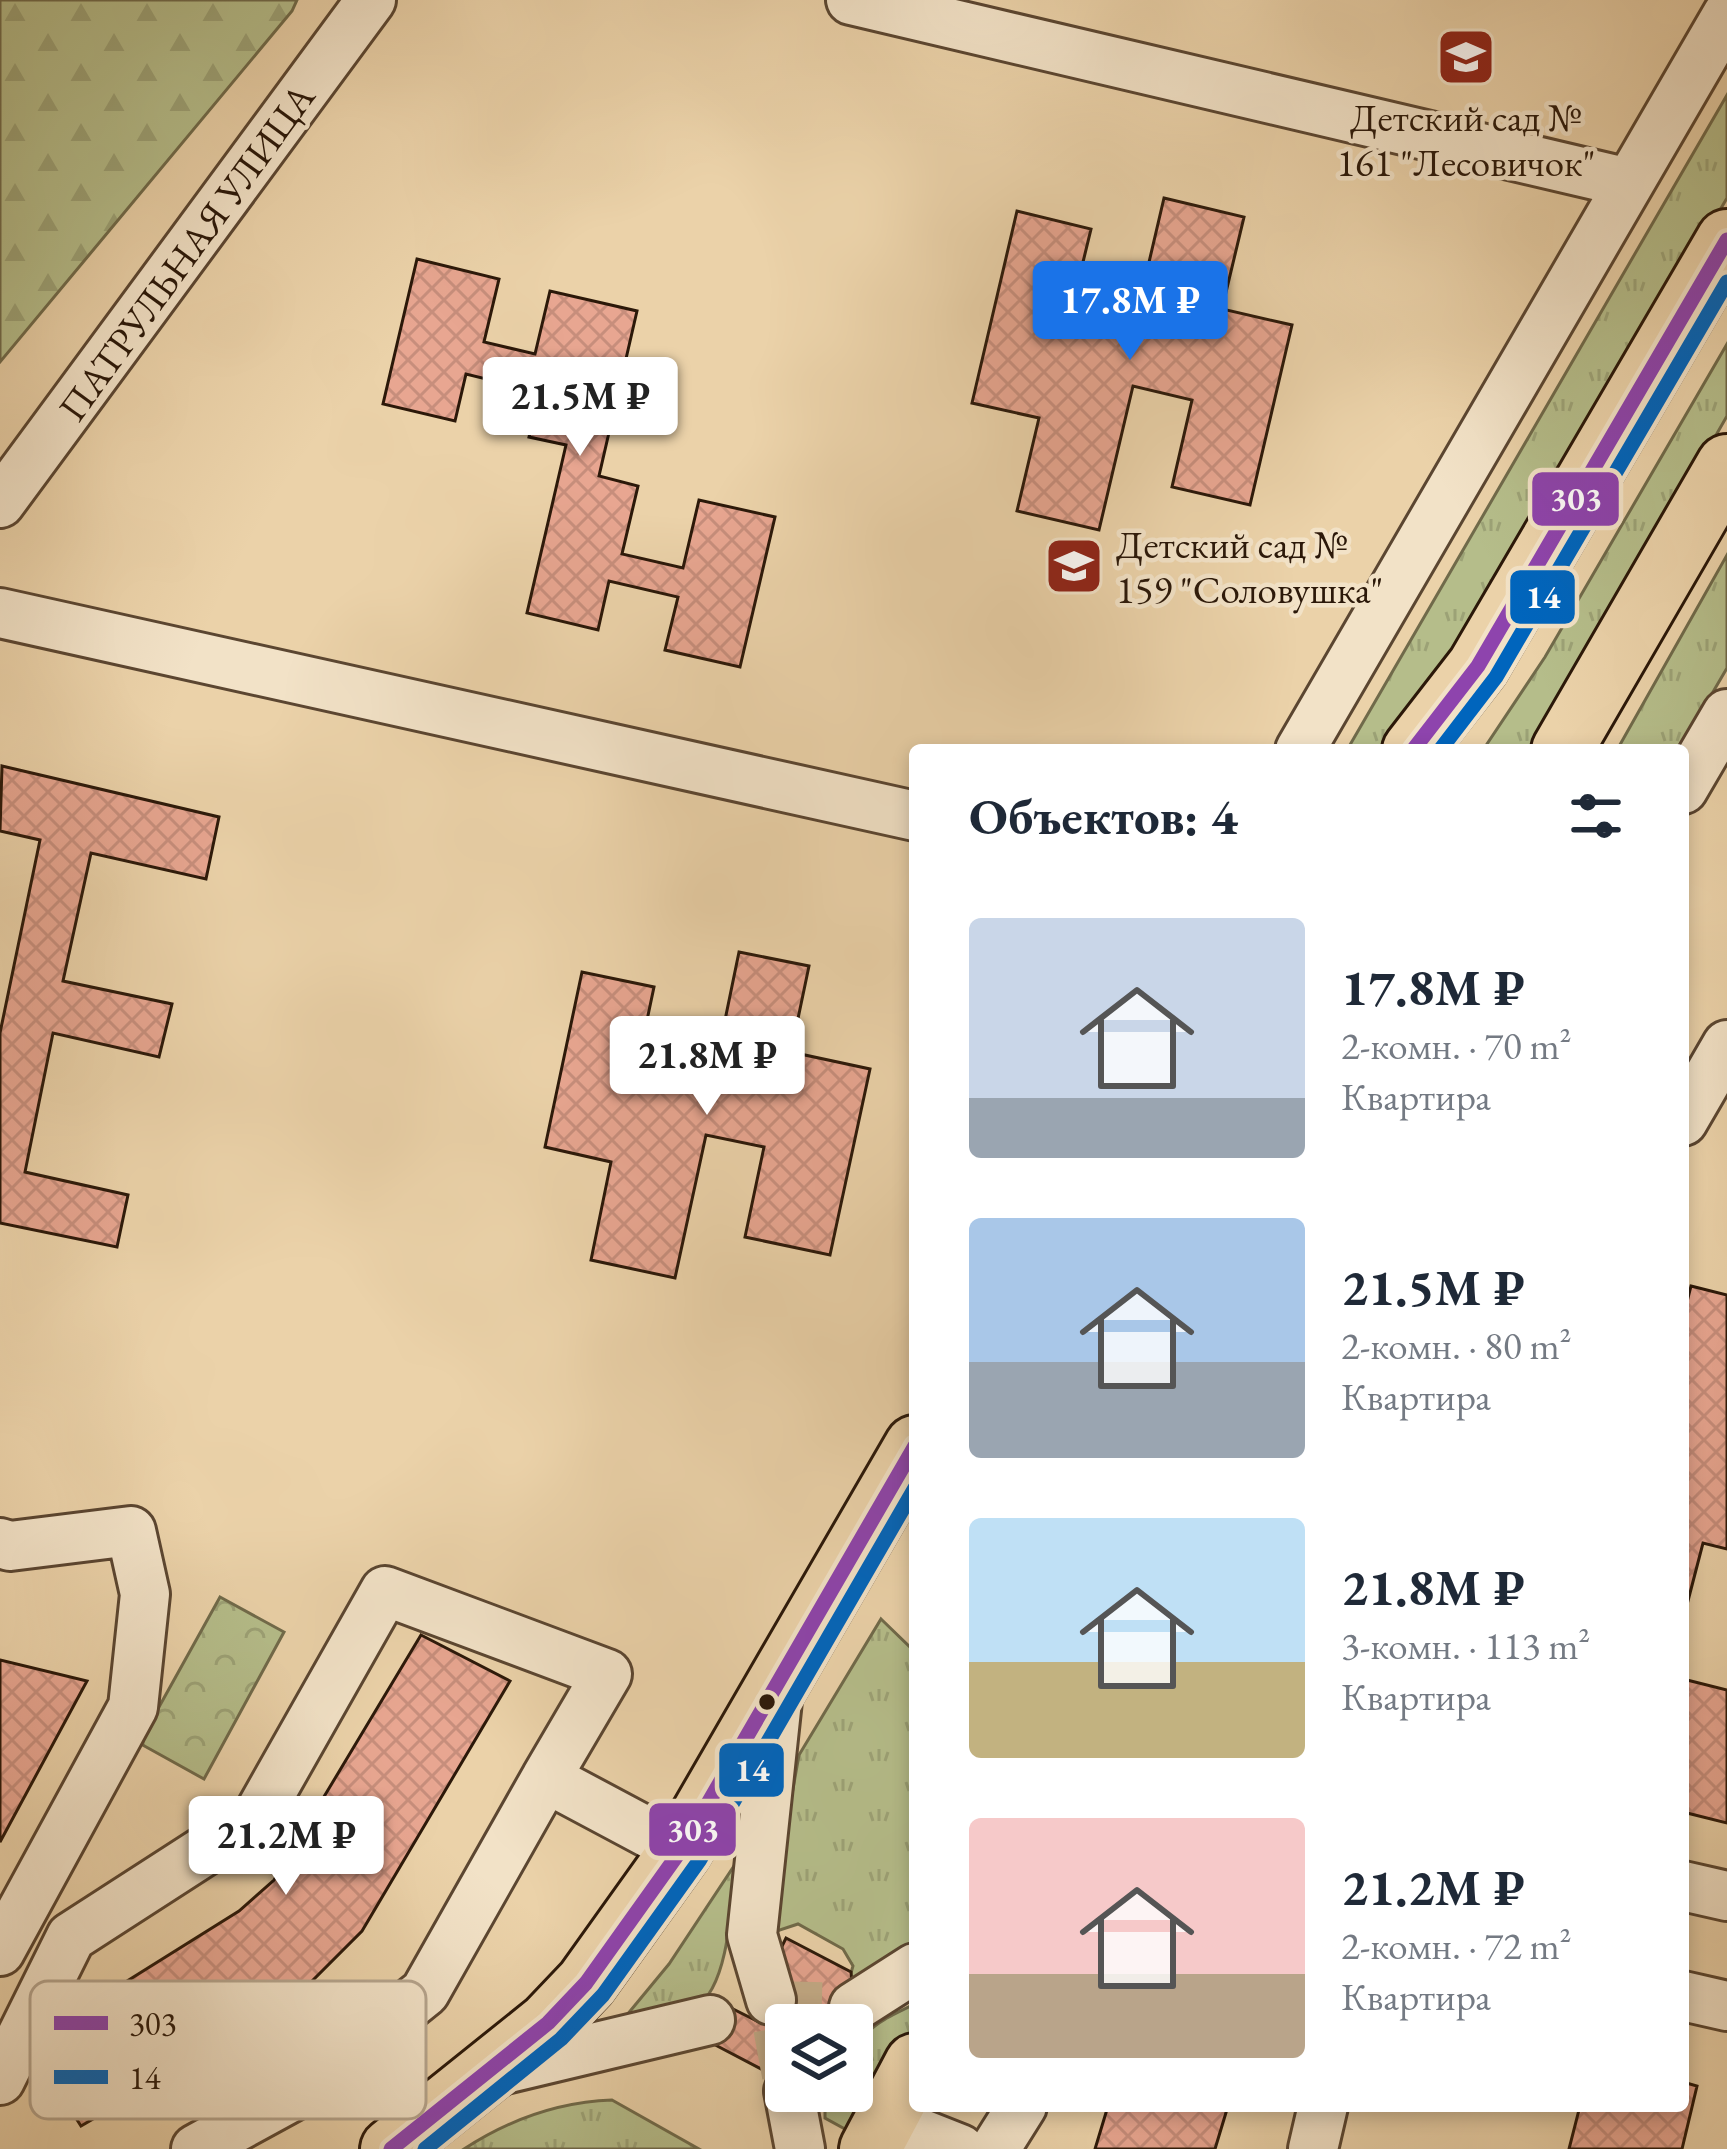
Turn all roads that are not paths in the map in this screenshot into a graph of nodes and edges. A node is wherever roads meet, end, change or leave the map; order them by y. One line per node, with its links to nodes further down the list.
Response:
1 (371, 0): 7 (street, ПАТРУЛЬНАЯ УЛИЦА)
2 (851, 0): 4 (street)
3 (1727, 15): 4 (street)
4 (1630, 183): 10 (street)
5 (1727, 241): 11 (main road)
6 (1727, 464): 12 (main road)
7 (0, 503)
8 (0, 613): 14 (street)
9 (1727, 714): 13 (street)
10 (1303, 744)
11 (1418, 744)
12 (1565, 744)
13 (1689, 779)
14 (909, 814)
15 (1727, 1045): 16 (street)
16 (1689, 1111)
17 (909, 1456): 19 (main road)
18 (0, 1543): 24 (street)
19 (779, 1680): 21 (main road); 32 (street)
20 (546, 1778): 21 (street); 26 (street); 27 (street)
21 (681, 1850): 32 (main road)
22 (1689, 1887): 23 (street)
23 (1727, 1896)
24 (0, 1951)
25 (909, 1971): 29 (street)
26 (49, 1981)
27 (426, 1990)
28 (1689, 1997): 30 (street)
29 (859, 2004)
30 (1727, 2006)
31 (30, 2020): 34 (street)
32 (483, 2074): 41 (main road)
33 (909, 2075): 39 (main road)
34 (0, 2080)
35 (793, 2112): 42 (street)
36 (1018, 2112): 44 (street)
37 (1322, 2112): 45 (street)
38 (252, 2119): 40 (street)
39 (877, 2134): 43 (street)
40 (196, 2149)
41 (391, 2149)
42 (800, 2149)
43 (960, 2149)
44 (994, 2149)
45 (1313, 2149)

